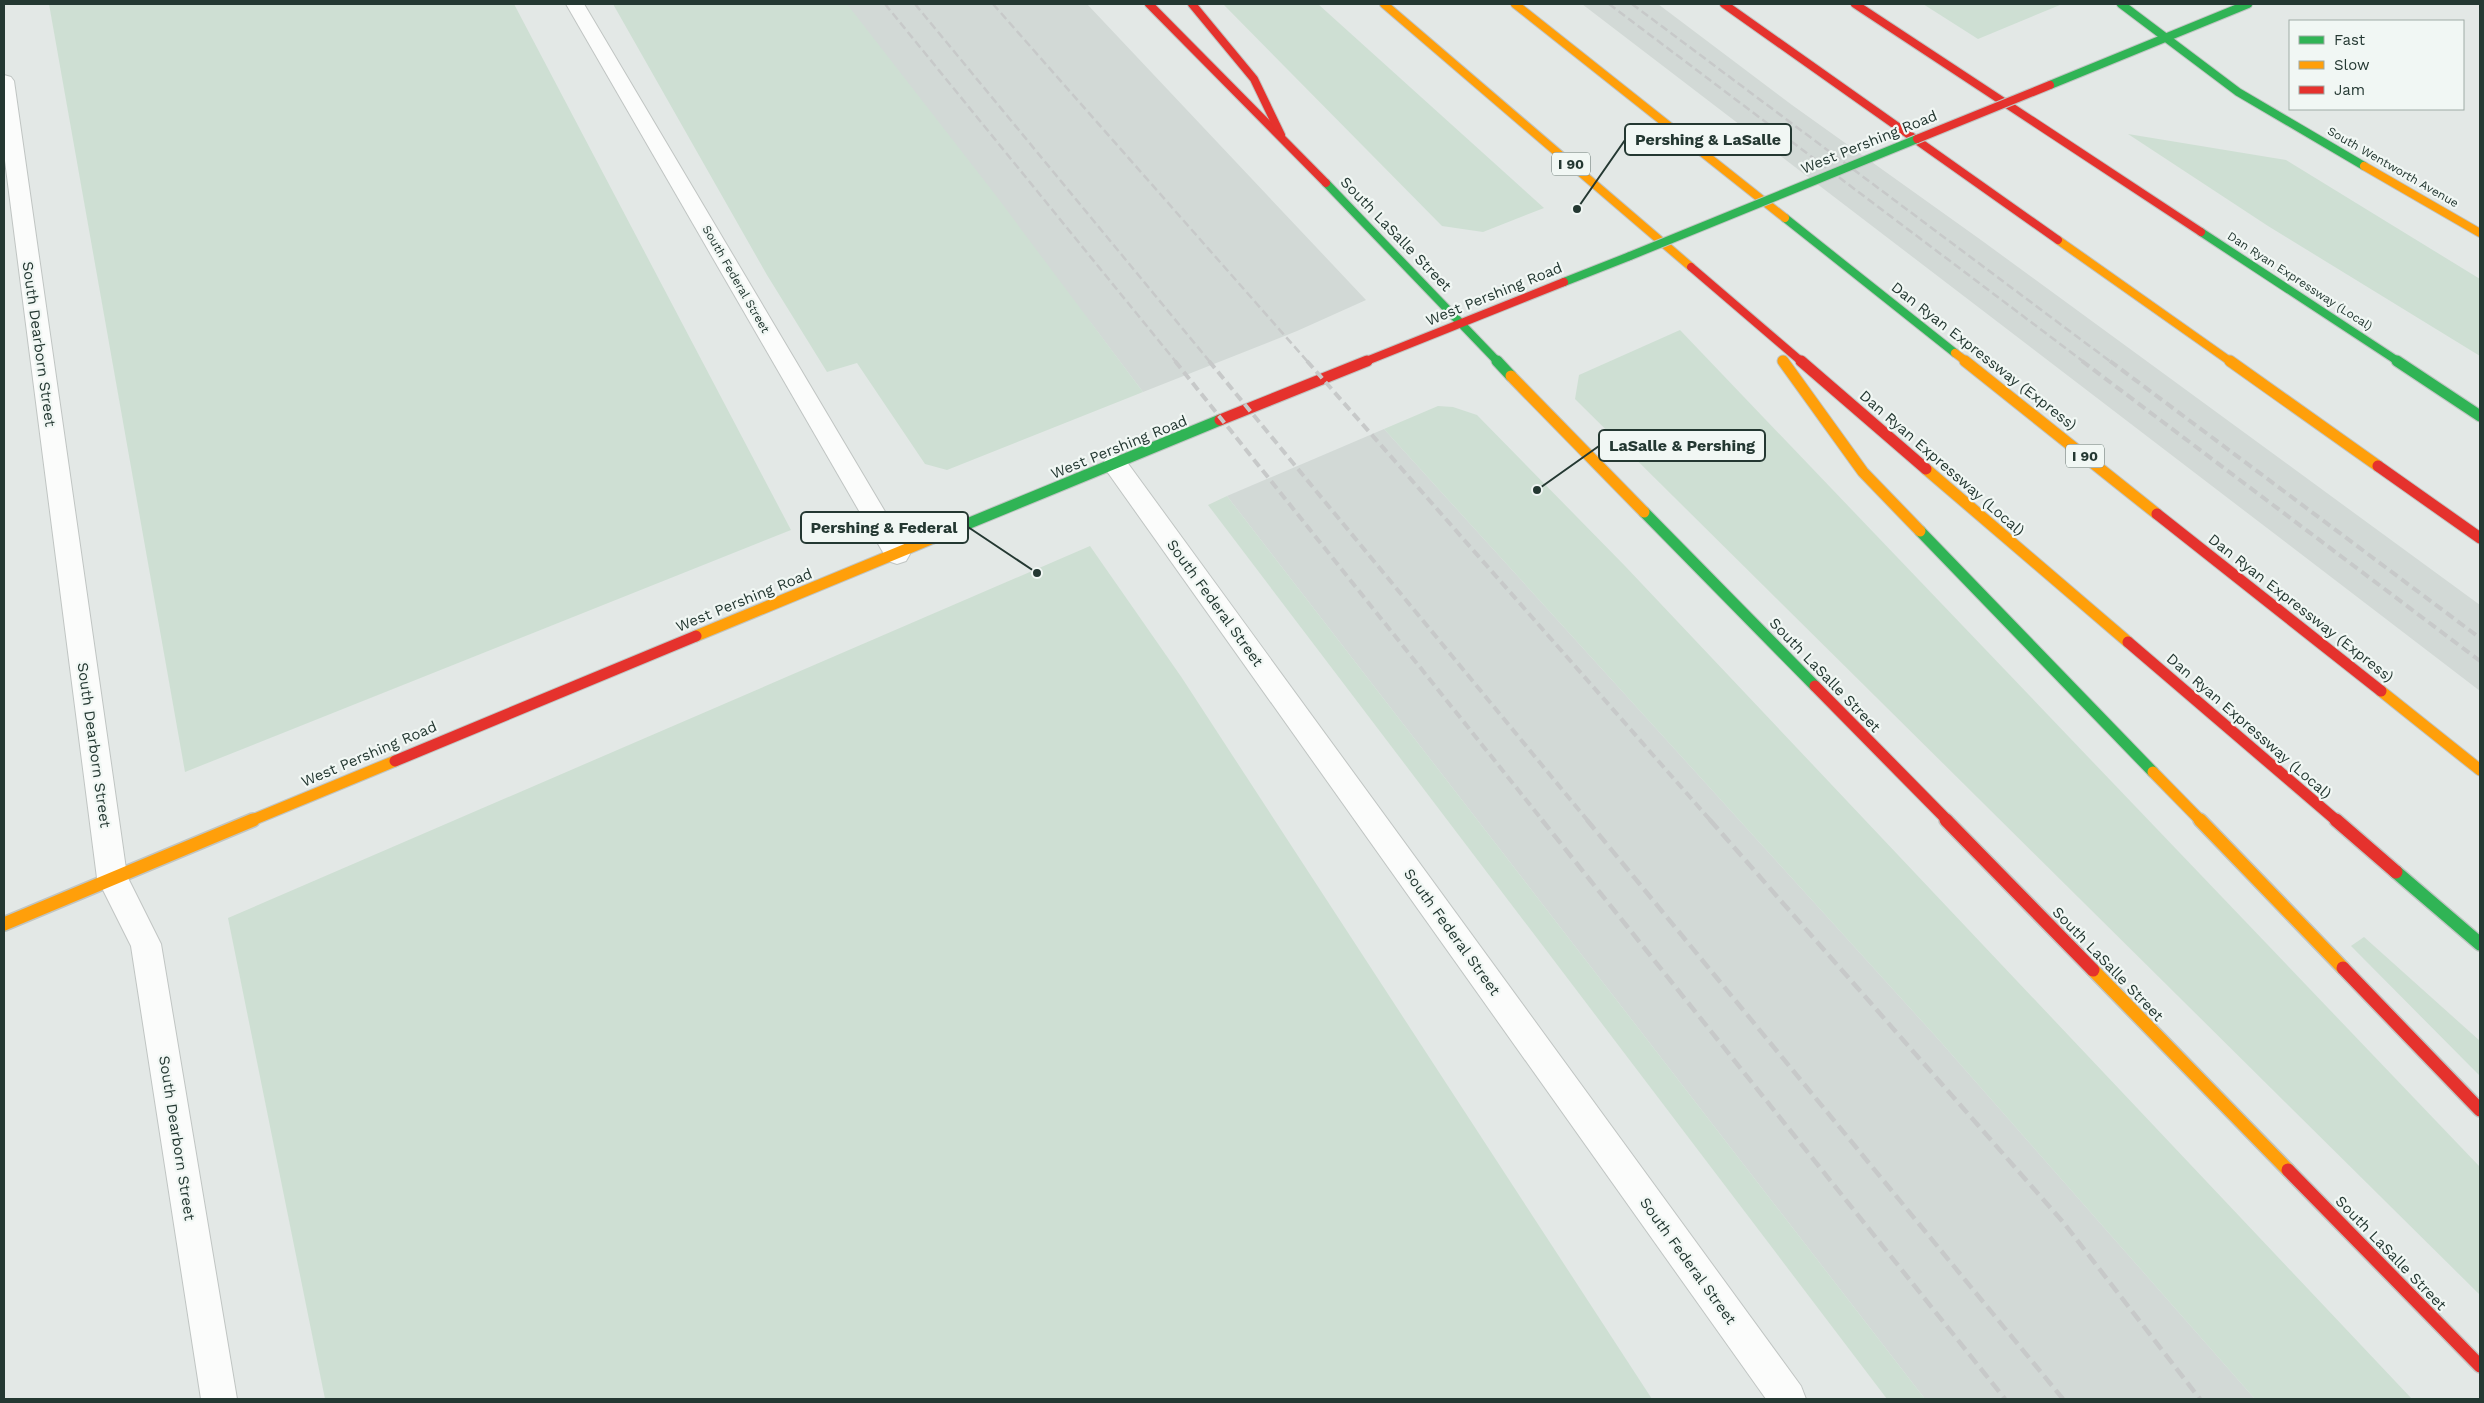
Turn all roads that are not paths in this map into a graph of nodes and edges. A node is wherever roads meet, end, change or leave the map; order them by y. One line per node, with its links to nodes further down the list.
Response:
1 (575, 4): 19 (street, South Federal Street)
2 (1149, 4): 12 (main road, South LaSalle Street)
3 (1192, 4): 12 (main road)
4 (1384, 4): 15 (main road, Dan Ryan Expressway (Local) / I 90)
5 (1515, 4): 20 (main road, Dan Ryan Expressway (Express) / I 90)
6 (1724, 4): 18 (main road)
7 (1855, 4): 16 (main road, Dan Ryan Expressway (Local))
8 (2121, 4): 10 (main road, South Wentworth Avenue)
9 (2248, 4): 10 (main road, West Pershing Road)
10 (2166, 37): 13 (main road, South Wentworth Avenue); 14 (main road, West Pershing Road, bridge)
11 (4, 81): 21 (street, South Dearborn Street)
12 (1280, 135): 14 (main road, South LaSalle Street)
13 (2480, 233)
14 (1459, 323): 17 (main road, West Pershing Road); 25 (main road, South LaSalle Street)
15 (1758, 325): 23 (main road, Dan Ryan Expressway (Local) / I 90); 24 (main road)
16 (2480, 416)
17 (1115, 464): 19 (main road, West Pershing Road); 27 (street, South Federal Street)
18 (2480, 538)
19 (896, 554): 21 (main road, West Pershing Road)
20 (2480, 770)
21 (112, 878): 22 (main road, West Pershing Road); 26 (street, South Dearborn Street)
22 (4, 924)
23 (2480, 944)
24 (2480, 1110)
25 (2480, 1366)
26 (219, 1399)
27 (1788, 1399)

